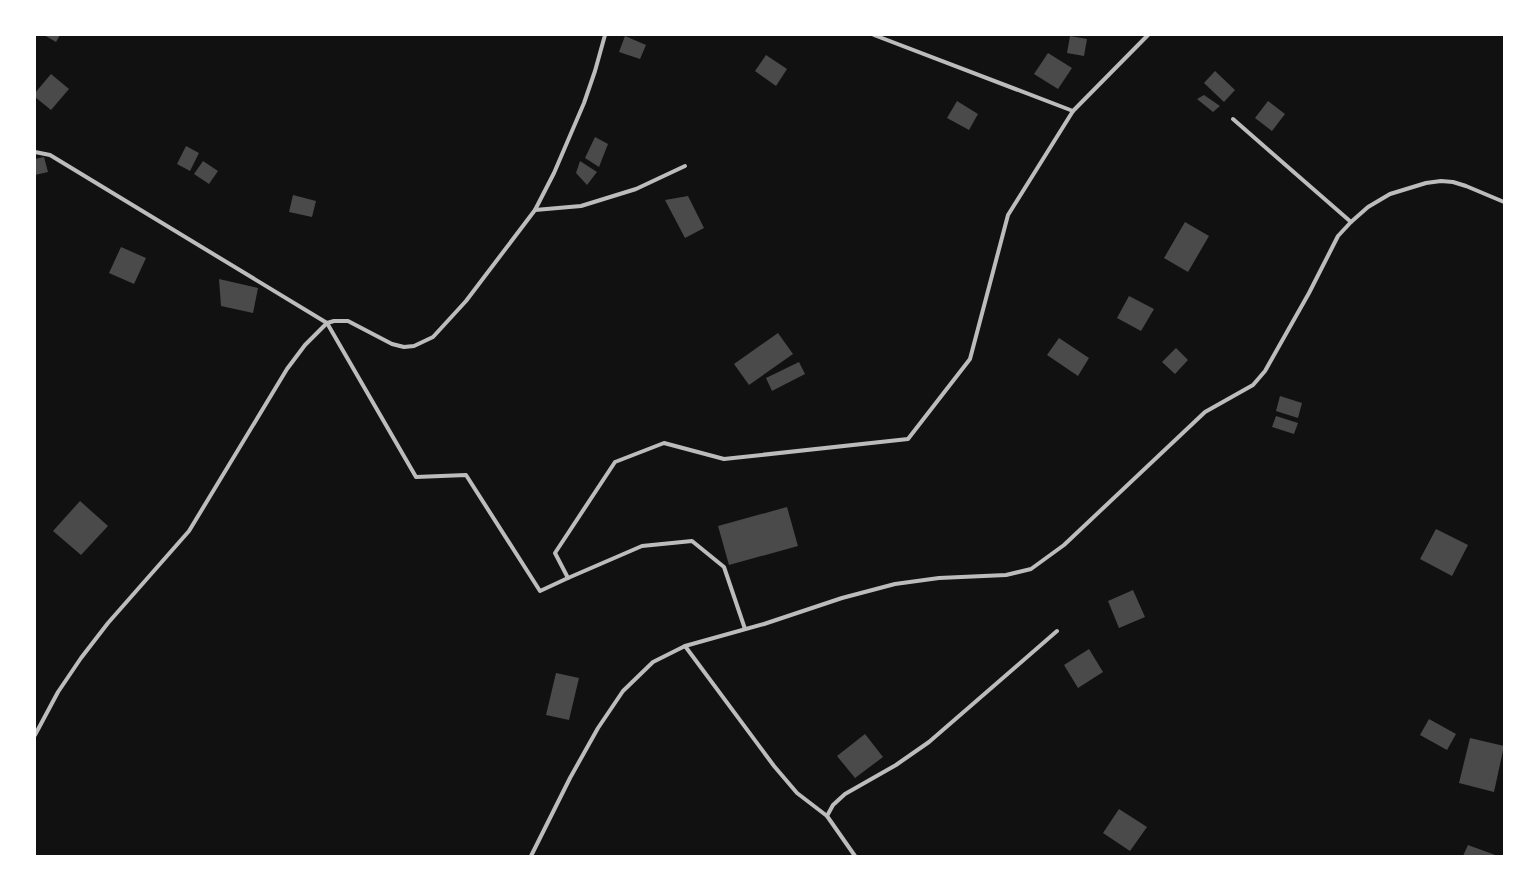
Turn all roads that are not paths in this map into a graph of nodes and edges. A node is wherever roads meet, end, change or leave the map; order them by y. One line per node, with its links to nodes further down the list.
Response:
1 (605, 35): 9 (street)
2 (874, 35): 4 (street)
3 (1148, 35): 4 (street)
4 (1073, 111): 12 (street)
5 (1233, 119): 10 (street)
6 (35, 152): 11 (street)
7 (685, 166): 9 (street)
8 (1504, 202): 10 (street)
9 (535, 210): 11 (street)
10 (1351, 222): 13 (street)
11 (327, 323): 12 (street); 16 (street)
12 (568, 578): 13 (street)
13 (745, 629): 15 (street)
14 (1057, 631): 17 (street)
15 (685, 646): 17 (street); 18 (street)
16 (35, 735)
17 (827, 816): 19 (street)
18 (531, 856)
19 (855, 856)

